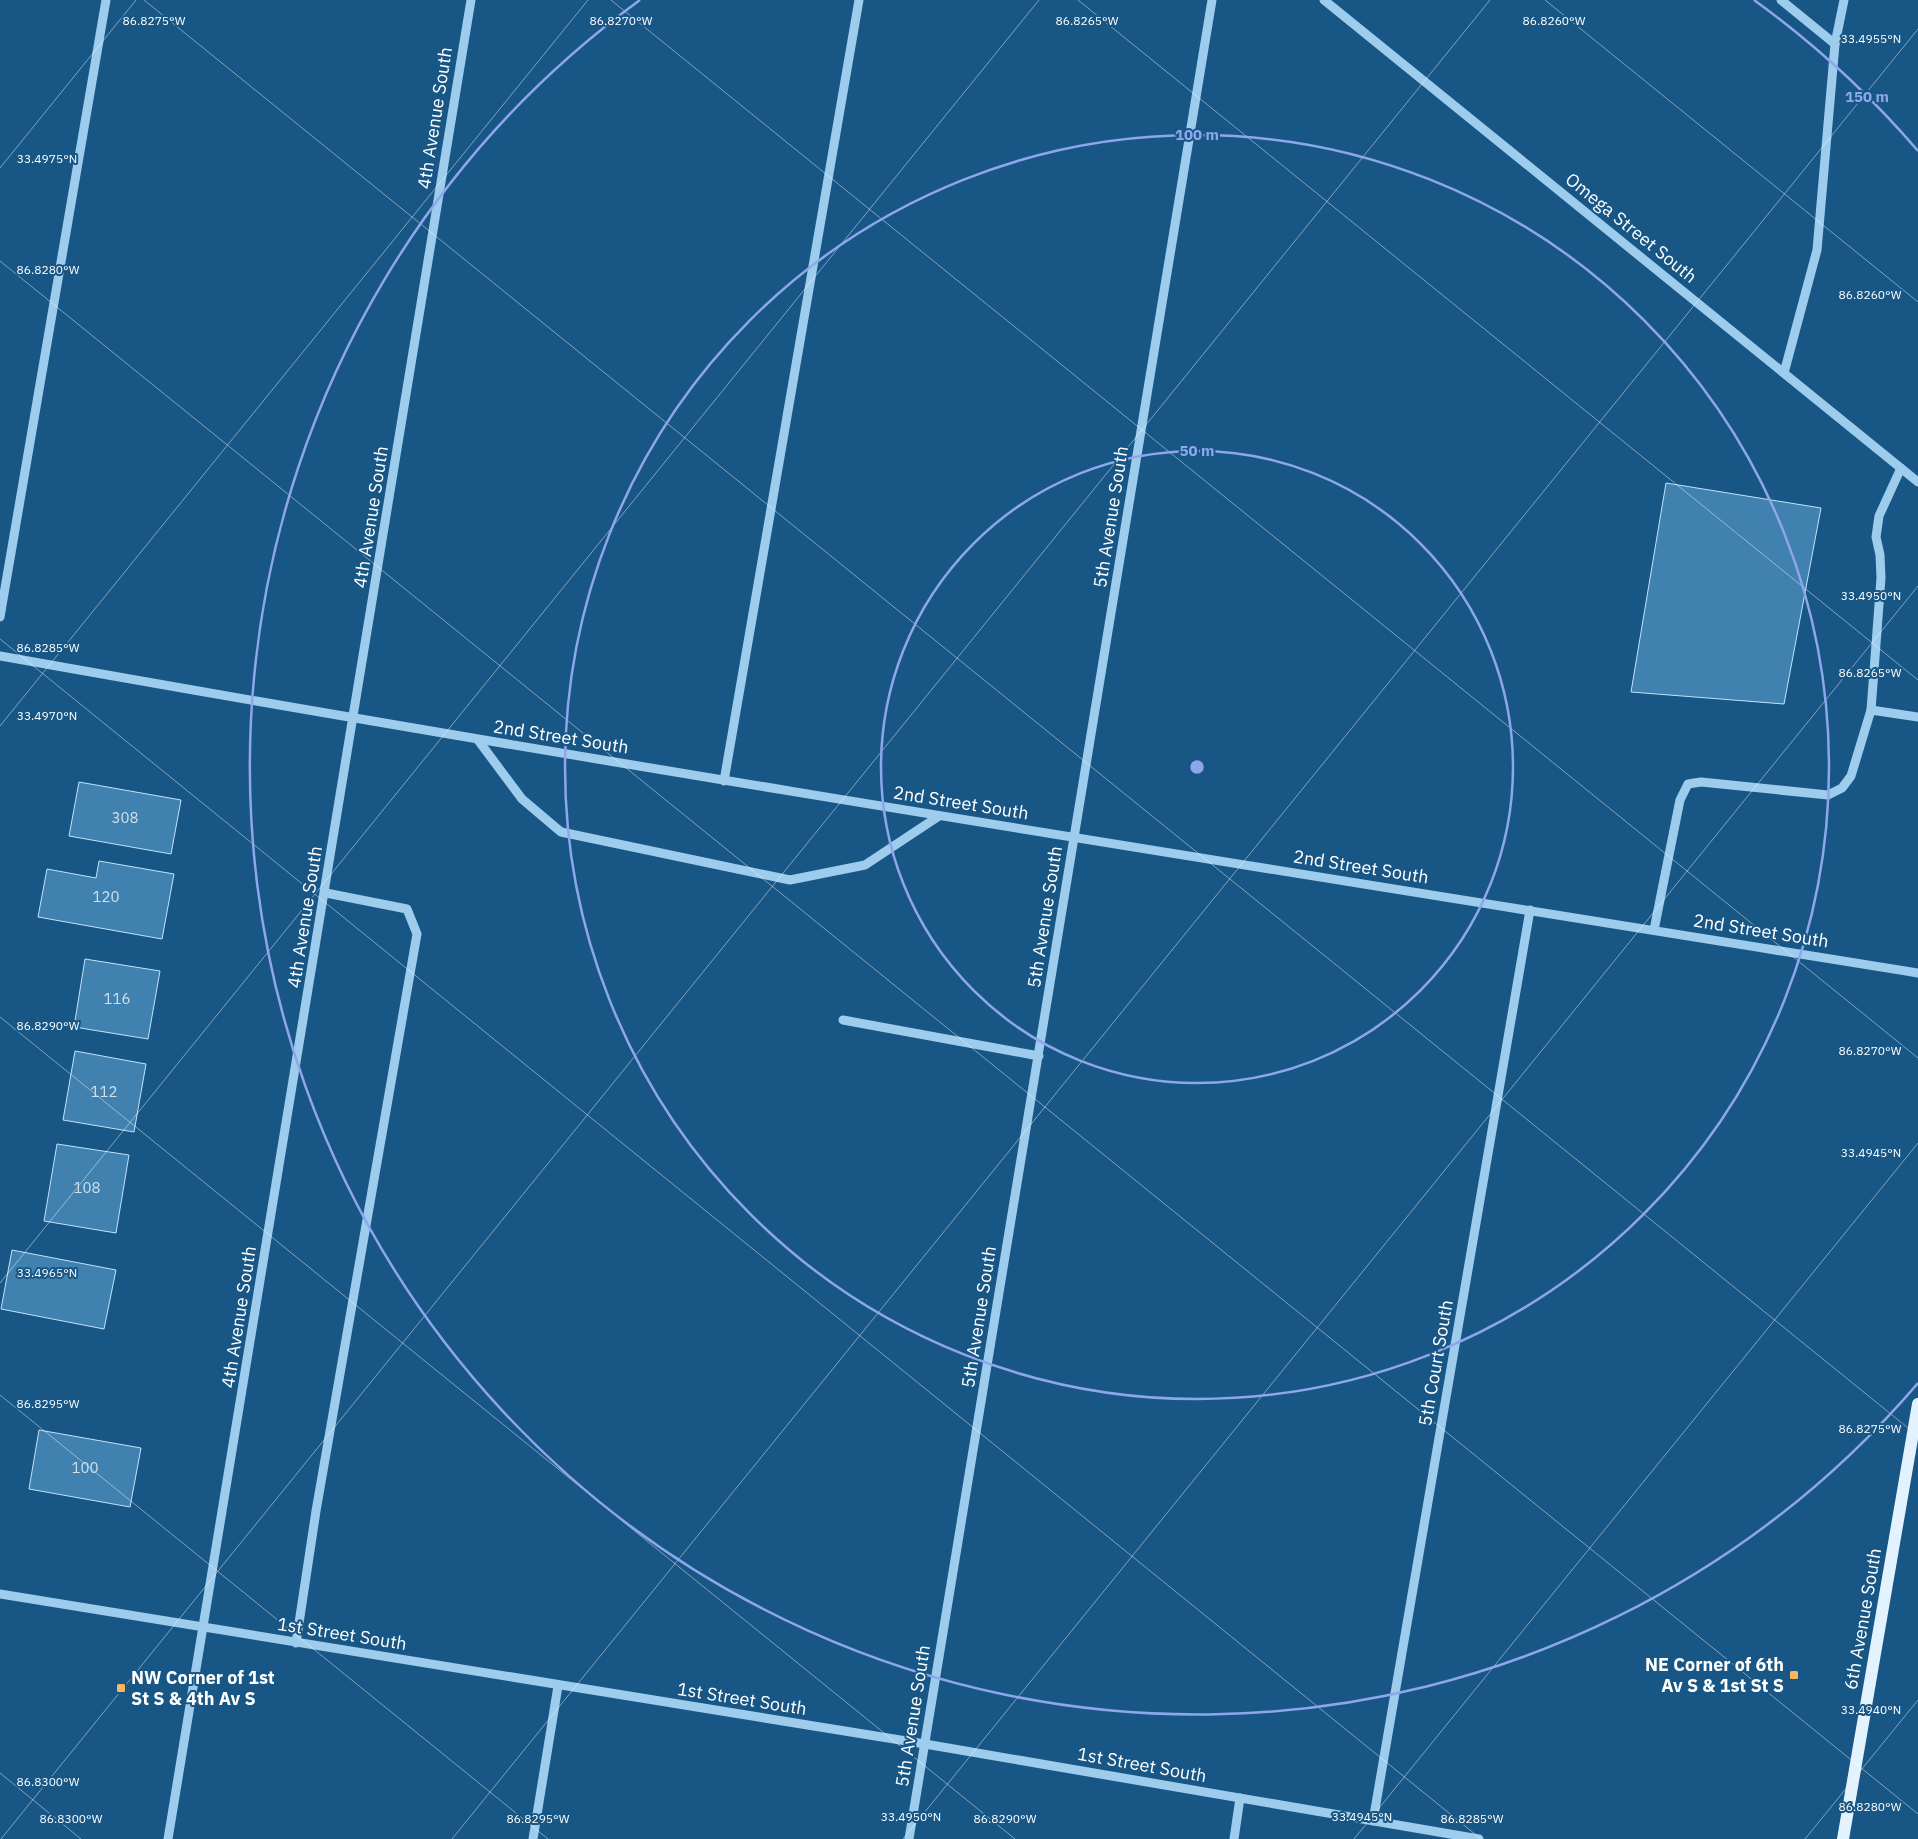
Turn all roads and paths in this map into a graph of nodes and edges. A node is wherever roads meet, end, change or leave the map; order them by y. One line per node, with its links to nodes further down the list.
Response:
1 (106, 0): 12 (street)
2 (471, 0): 16 (street, 4th Avenue South)
3 (859, 0): 18 (street)
4 (1212, 0): 20 (street, 5th Avenue South)
5 (1324, 0): 9 (street, Omega Street South)
6 (1781, 0): 8 (street)
7 (1844, 0): 8 (street)
8 (1836, 44): 9 (street)
9 (1784, 373): 10 (street, Omega Street South)
10 (1901, 468): 11 (street, Omega Street South); 14 (street)
11 (1918, 482)
12 (0, 617)
13 (0, 656): 16 (street, 2nd Street South)
14 (1871, 710): 15 (street); 23 (street)
15 (1918, 717)
16 (354, 719): 17 (street, 2nd Street South); 21 (street, 4th Avenue South)
17 (478, 740): 18 (street, 2nd Street South); 19 (street)
18 (724, 780): 19 (street, 2nd Street South)
19 (940, 816): 20 (street, 2nd Street South)
20 (1075, 838): 22 (street, 2nd Street South); 26 (street, 5th Avenue South)
21 (326, 893): 29 (street, 4th Avenue South); 30 (street)
22 (1530, 910): 23 (street, 2nd Street South); 34 (street, 5th Court South)
23 (1654, 930): 24 (street, 2nd Street South)
24 (1918, 973)
25 (843, 1020): 26 (street)
26 (1039, 1056): 32 (street, 5th Avenue South)
27 (1918, 1404): 40 (main road, 6th Avenue South)
28 (0, 1594): 29 (street, 1st Street South)
29 (204, 1628): 30 (street, 1st Street South); 35 (street, 4th Avenue South)
30 (296, 1643): 31 (street, 1st Street South)
31 (558, 1686): 32 (street, 1st Street South); 36 (street)
32 (925, 1744): 33 (street, 1st Street South); 37 (street, 5th Avenue South)
33 (1240, 1798): 34 (street, 1st Street South); 38 (street)
34 (1373, 1821): 39 (street, 1st Street South)
35 (168, 1839)
36 (533, 1839)
37 (909, 1839)
38 (1234, 1839)
39 (1479, 1839)
40 (1844, 1839)

